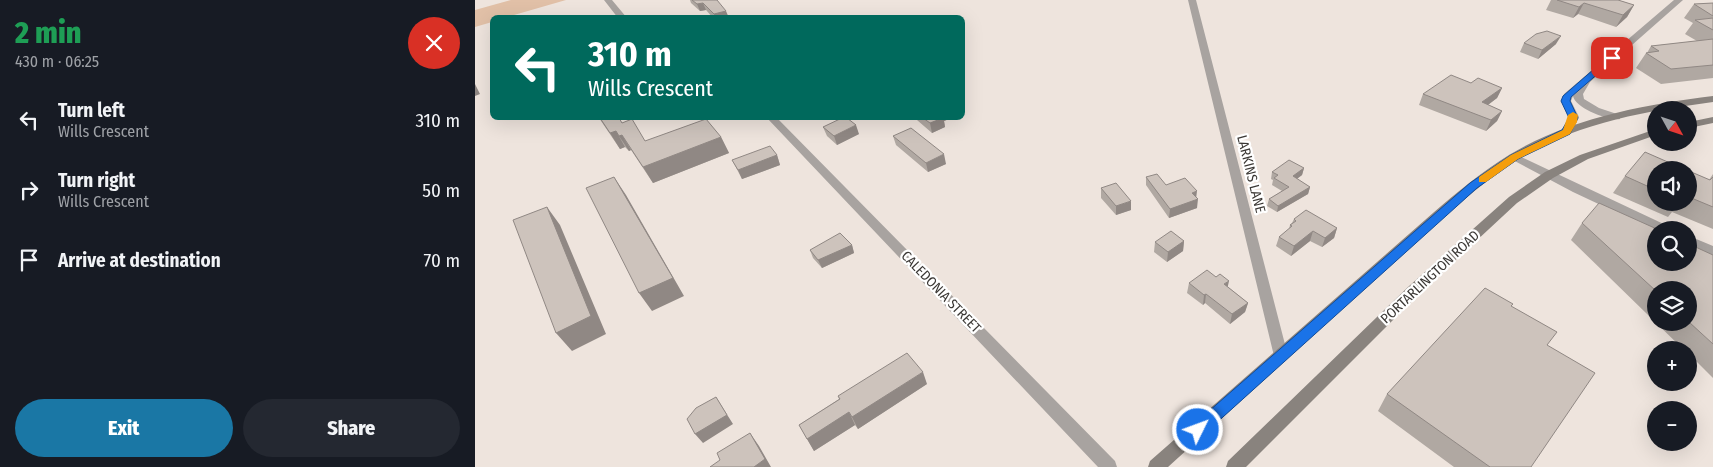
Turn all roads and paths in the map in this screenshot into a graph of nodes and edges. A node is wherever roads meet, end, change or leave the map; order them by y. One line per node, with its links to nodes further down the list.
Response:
1 (608, 0): 4 (street)
2 (1192, 0): 18 (street, LARKINS LANE)
3 (1679, 0): 5 (street)
4 (620, 15)
5 (1585, 82): 7 (street); 11 (street)
6 (1713, 99): 7 (main road)
7 (1616, 117): 11 (main road)
8 (774, 120): 19 (street, CALEDONIA STREET)
9 (1713, 120): 10 (main road)
10 (1697, 123)
11 (1566, 132): 13 (main road)
12 (1647, 135): 14 (main road, PORTARLINGTON ROAD)
13 (1515, 157): 14 (street); 18 (main road)
14 (1549, 175): 15 (street); 21 (main road, PORTARLINGTON ROAD)
15 (1648, 221)
16 (1697, 244): 17 (street)
17 (1713, 251)
18 (1281, 356): 20 (main road)
19 (1109, 467)
20 (1156, 467)
21 (1234, 467)

